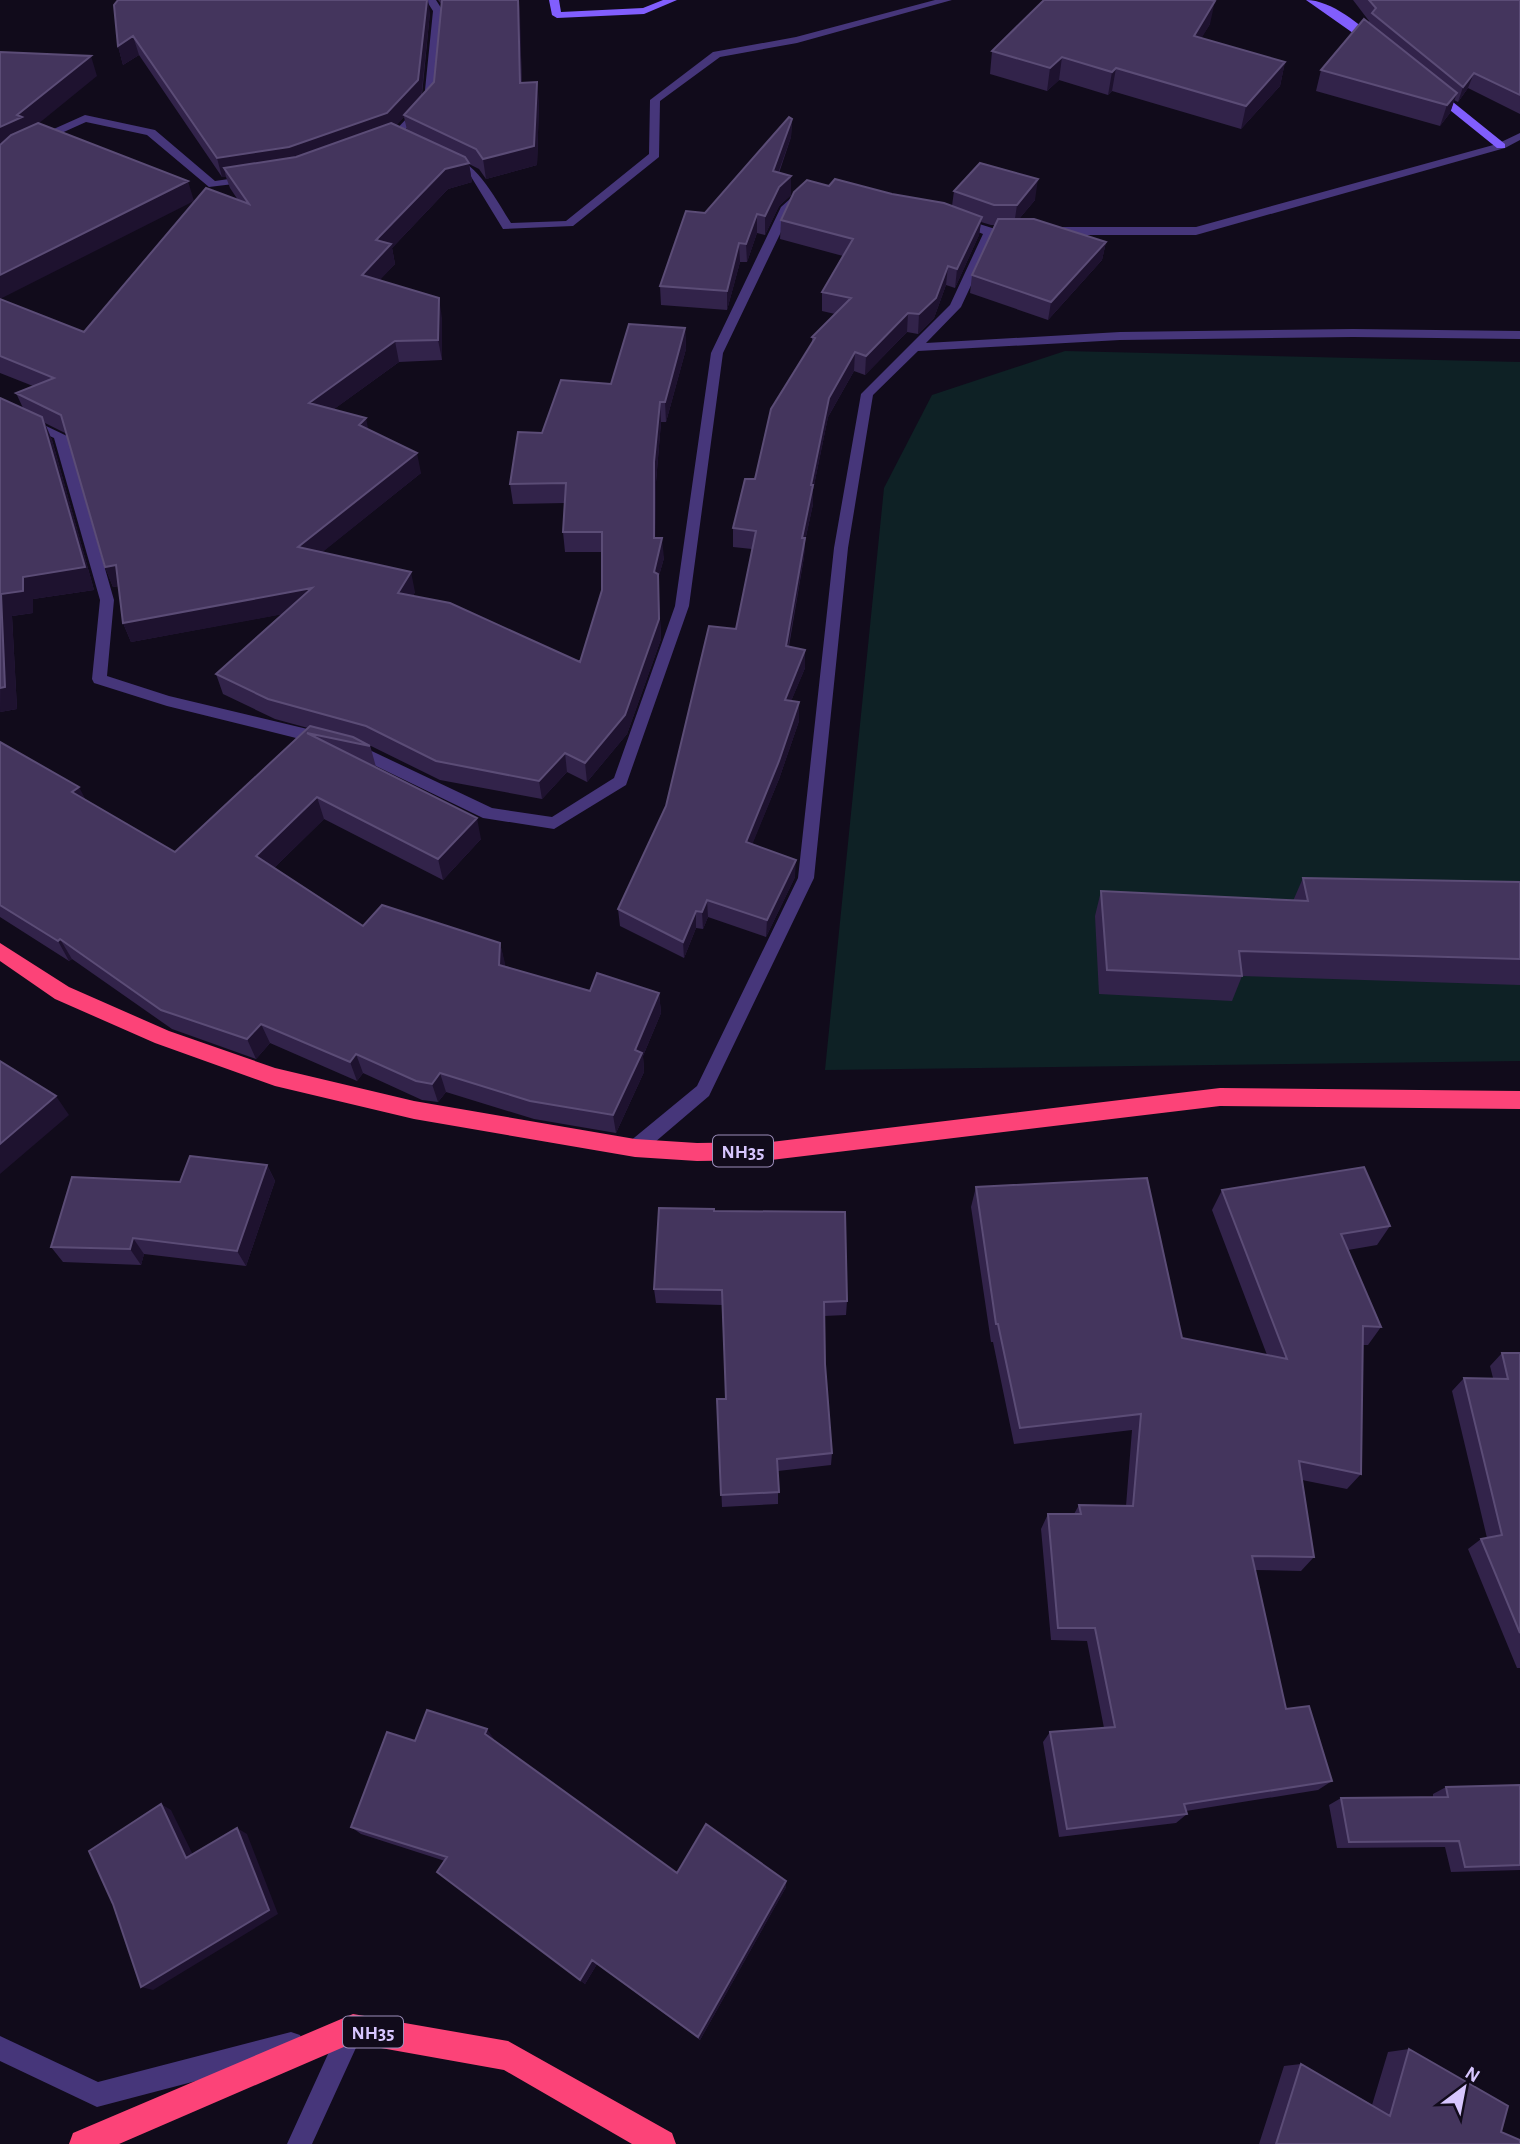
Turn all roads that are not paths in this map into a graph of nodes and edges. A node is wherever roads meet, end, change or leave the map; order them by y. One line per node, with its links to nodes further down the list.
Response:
1 (431, 0): 9 (street)
2 (554, 0): 3 (street)
3 (672, 0)
4 (947, 0): 11 (street)
5 (1311, 0): 6 (street)
6 (1382, 49)
7 (1425, 84): 10 (street)
8 (1520, 136): 10 (street)
9 (384, 140)
10 (1501, 146): 16 (street)
11 (440, 157)
12 (0, 166): 13 (street)
13 (268, 176)
14 (819, 190): 19 (street)
15 (944, 215): 16 (street)
16 (990, 232): 18 (street)
17 (1520, 335): 18 (street)
18 (914, 347): 22 (street)
19 (0, 408)
20 (0, 951): 22 (highway, NH35)
21 (1520, 1100): 22 (highway, NH35)
22 (635, 1148)
23 (353, 2028): 24 (street); 25 (highway, NH35); 26 (street); 27 (highway, NH35)
24 (0, 2048)
25 (84, 2144)
26 (299, 2144)
27 (661, 2144)

